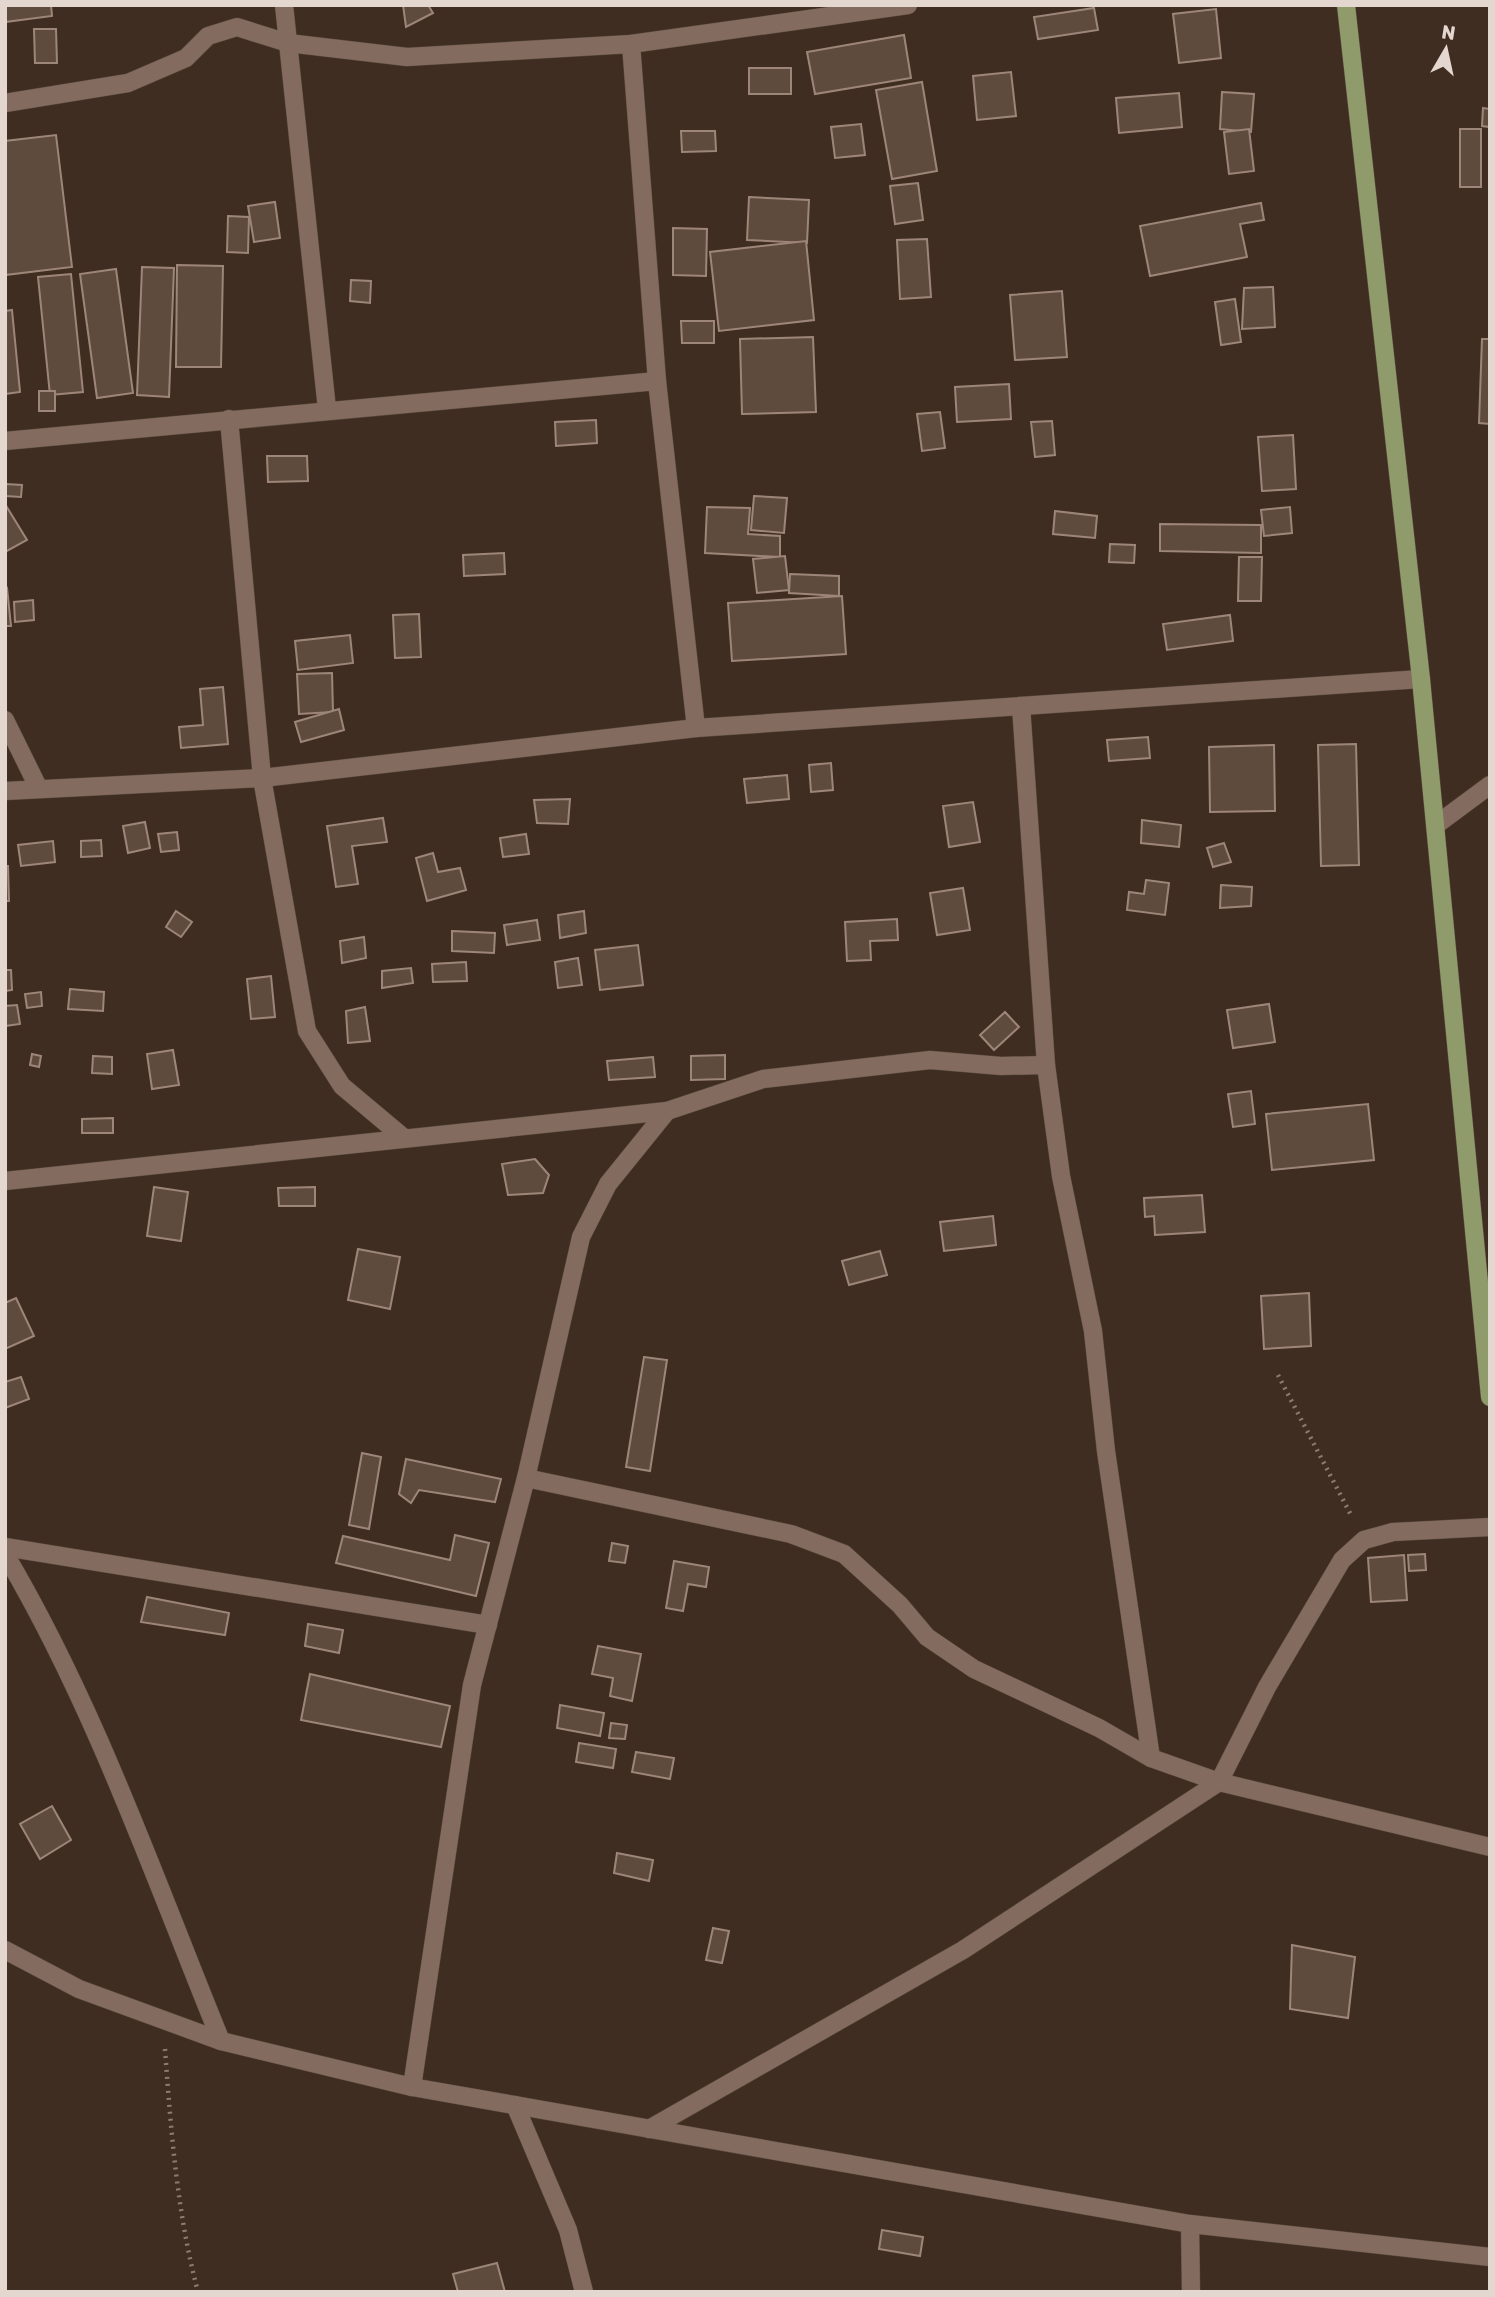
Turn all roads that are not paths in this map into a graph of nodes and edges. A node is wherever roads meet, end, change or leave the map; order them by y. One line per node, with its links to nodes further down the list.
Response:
1 (284, 5): 4 (street)
2 (908, 5): 5 (street)
3 (1346, 5): 11 (main road)
4 (288, 43): 5 (street); 6 (street); 8 (street)
5 (631, 44): 7 (street)
6 (5, 103)
7 (657, 381): 8 (street); 14 (street)
8 (327, 409): 9 (street)
9 (229, 419): 10 (street); 15 (street)
10 (5, 441)
11 (1421, 679): 12 (street); 19 (main road)
12 (1021, 706): 14 (street); 20 (street)
13 (5, 720): 17 (street)
14 (696, 728): 15 (street)
15 (262, 778): 17 (street); 22 (street)
16 (1490, 785): 19 (street)
17 (38, 787): 18 (street)
18 (5, 791)
19 (1436, 825): 24 (main road)
20 (1046, 1065): 21 (street); 31 (street)
21 (667, 1111): 22 (street); 26 (street)
22 (404, 1138): 23 (street)
23 (5, 1181)
24 (1484, 1290): 25 (main road)
25 (1490, 1397)
26 (526, 1478): 30 (street); 31 (street)
27 (1490, 1527): 32 (street)
28 (5, 1547): 30 (street)
29 (5, 1554): 35 (street)
30 (488, 1625): 36 (street)
31 (1152, 1758): 32 (street)
32 (1219, 1782): 33 (street); 38 (street)
33 (1490, 1847)
34 (5, 1950): 35 (street)
35 (221, 2041): 36 (street)
36 (412, 2087): 37 (street)
37 (515, 2105): 38 (street); 41 (street)
38 (649, 2129): 39 (street)
39 (1190, 2224): 40 (street); 42 (street)
40 (1490, 2257)
41 (584, 2292)
42 (1191, 2292)

